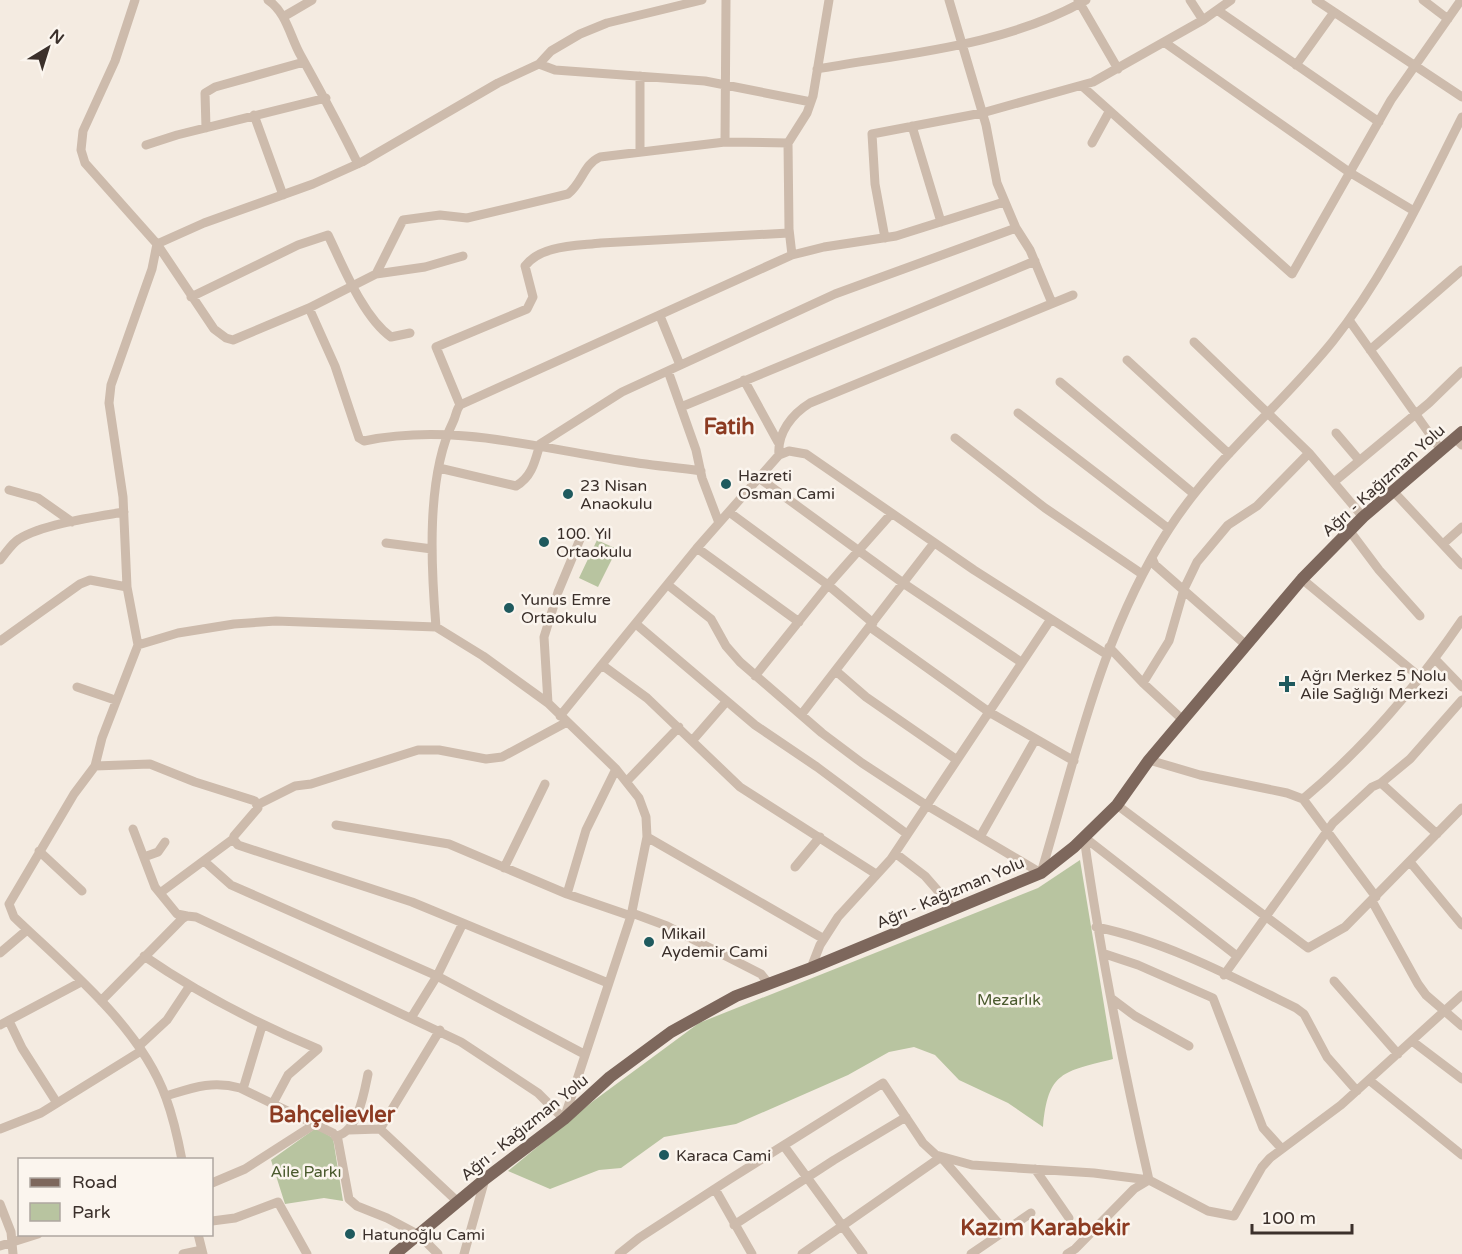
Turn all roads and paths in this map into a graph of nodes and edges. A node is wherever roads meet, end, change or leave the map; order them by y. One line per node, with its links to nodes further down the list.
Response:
1 (135, 0): 55 (street)
2 (268, 0): 17 (street)
3 (312, 0): 17 (street)
4 (702, 0): 14 (street)
5 (726, 0): 29 (street)
6 (829, 0): 26 (street)
7 (949, 0): 21 (street)
8 (1190, 0): 19 (street)
9 (1231, 0): 15 (street)
10 (1316, 0): 16 (street)
11 (1423, 0): 18 (street)
12 (1461, 0): 18 (street)
13 (1081, 1): 21 (street); 27 (street)
14 (656, 5): 23 (street)
15 (1217, 10): 19 (street); 24 (street)
16 (1334, 12): 24 (street); 25 (street)
17 (283, 18): 22 (street)
18 (1448, 19): 25 (street)
19 (1203, 20): 20 (street)
20 (1164, 42): 27 (street); 47 (street)
21 (963, 44): 26 (street); 35 (street)
22 (304, 62): 32 (street); 40 (street)
23 (539, 64): 28 (street); 46 (street)
24 (1296, 65): 38 (street)
25 (1414, 67): 31 (street); 38 (street)
26 (817, 69): 33 (street)
27 (1118, 69): 30 (street)
28 (640, 76): 29 (street); 45 (street)
29 (727, 84): 33 (street); 41 (street)
30 (1082, 86): 34 (street); 35 (street)
31 (1462, 97)
32 (326, 98): 36 (street); 46 (street)
33 (811, 102): 42 (street)
34 (1109, 112): 43 (street); 47 (street)
35 (982, 113): 39 (street); 49 (street)
36 (254, 115): 40 (street); 48 (street)
37 (1462, 117): 50 (street)
38 (1379, 122): 47 (street)
39 (912, 126): 51 (street); 54 (street)
40 (206, 128): 44 (street)
41 (725, 142): 42 (street); 45 (street)
42 (788, 143): 53 (street)
43 (1092, 143)
44 (146, 146)
45 (640, 152): 60 (street)
46 (358, 164): 48 (street)
47 (1349, 172): 50 (street)
48 (283, 195): 55 (street)
49 (1004, 202): 51 (street); 52 (street)
50 (1414, 211): 67 (street)
51 (941, 222): 54 (street)
52 (1016, 228): 58 (street); 72 (street)
53 (789, 233): 56 (street); 77 (street)
54 (885, 238): 56 (street)
55 (156, 244): 63 (street); 100 (street)
56 (792, 255): 66 (street)
57 (463, 256): 60 (street)
58 (1035, 261): 64 (street); 75 (street)
59 (1462, 270): 70 (street)
60 (376, 274): 61 (street)
61 (353, 285): 63 (street); 65 (street); 68 (street)
62 (1073, 295): 64 (street)
63 (191, 297): 65 (street)
64 (1052, 303): 86 (street)
65 (309, 308): 83 (street)
66 (660, 316): 72 (street); 77 (street)
67 (1349, 320): 70 (street); 79 (street)
68 (410, 333)
69 (1194, 342): 79 (street)
70 (1370, 350): 81 (street)
71 (1127, 360): 90 (street)
72 (680, 365): 73 (street)
73 (668, 371): 78 (street); 87 (street)
74 (1462, 371): 81 (street)
75 (744, 380): 78 (street); 86 (street)
76 (1060, 382): 99 (street)
77 (460, 405): 83 (street)
78 (681, 407): 94 (street)
79 (1270, 412): 89 (street); 90 (street)
80 (1018, 413): 107 (street)
81 (1414, 414): 88 (street); 92 (street)
82 (1336, 433): 92 (street)
83 (446, 435): 87 (street); 93 (street)
84 (955, 438): 119 (street)
85 (1460, 438): 88 (main road, Ağrı - Kağızman Yolu)
86 (778, 442): 91 (street)
87 (540, 444): 93 (street); 94 (street)
88 (1441, 450): 98 (main road, Ağrı - Kağızman Yolu)
89 (1309, 453): 96 (street); 125 (street)
90 (1229, 454): 99 (street)
91 (779, 455): 95 (street); 102 (street)
92 (1359, 460): 96 (street)
93 (439, 468): 114 (street)
94 (701, 471): 105 (street)
95 (759, 478): 101 (street); 115 (street)
96 (1335, 481): 103 (street)
97 (9, 490): 104 (street)
98 (1393, 491): 103 (main road, Ağrı - Kağızman Yolu); 112 (street)
99 (1194, 494): 107 (street)
100 (124, 512): 104 (street); 124 (street)
101 (729, 512): 105 (street); 123 (street)
102 (891, 514): 111 (street); 115 (street)
103 (1363, 517): 108 (main road, Ağrı - Kağızman Yolu)
104 (72, 522): 117 (street)
105 (718, 524): 113 (street)
106 (1462, 527): 112 (street)
107 (1169, 529): 116 (street)
108 (1350, 530): 120 (main road, Ağrı - Kağızman Yolu); 126 (street)
109 (583, 532): 148 (street)
110 (386, 543): 114 (street)
111 (934, 543): 121 (street); 127 (street)
112 (1443, 544): 118 (street)
113 (697, 548): 122 (street); 129 (street)
114 (432, 549): 132 (street)
115 (858, 550): 121 (street); 123 (street)
116 (1152, 558): 119 (street); 125 (street)
117 (0, 560)
118 (1462, 565)
119 (1142, 574): 136 (street)
120 (1302, 579): 135 (main road, Ağrı - Kağızman Yolu); 142 (street)
121 (903, 583): 131 (street); 138 (street)
122 (668, 585): 130 (street); 141 (street)
123 (828, 585): 129 (street); 131 (street)
124 (127, 587): 133 (street); 134 (street)
125 (1184, 589): 135 (street); 143 (street)
126 (1420, 616)
127 (1051, 619): 136 (street); 138 (street)
128 (1462, 620): 137 (street)
129 (799, 622): 141 (street)
130 (636, 624): 139 (street); 147 (street)
131 (871, 625): 140 (street); 150 (street)
132 (436, 627): 134 (street); 148 (street)
133 (0, 641)
134 (138, 645): 146 (street)
135 (1246, 645): 153 (main road, Ağrı - Kağızman Yolu)
136 (1108, 650): 143 (street); 159 (street)
137 (1436, 660): 142 (street); 145 (street)
138 (1021, 662): 150 (street)
139 (602, 665): 152 (street); 154 (street)
140 (836, 671): 151 (street); 157 (street)
141 (755, 676): 151 (street)
142 (1421, 678): 165 (street)
143 (1143, 683): 153 (street)
144 (77, 687): 146 (street)
145 (1462, 687)
146 (116, 700): 160 (street)
147 (726, 702): 156 (street); 173 (street)
148 (548, 703): 152 (street)
149 (1461, 703): 163 (street)
150 (989, 712): 155 (street); 157 (street)
151 (801, 715): 167 (street)
152 (564, 719): 161 (street); 166 (street)
153 (1184, 720): 158 (main road, Ağrı - Kağızman Yolu)
154 (680, 727): 156 (street); 162 (street)
155 (1035, 740): 159 (street); 177 (street)
156 (692, 741): 176 (street)
157 (957, 760): 167 (street)
158 (1149, 760): 165 (street); 168 (main road, Ağrı - Kağızman Yolu)
159 (1074, 761): 188 (street)
160 (94, 766): 166 (street); 181 (street)
161 (616, 769): 162 (street); 192 (street)
162 (627, 781): 175 (street)
163 (1381, 783): 172 (street); 174 (street)
164 (545, 784): 187 (street)
165 (1303, 799): 172 (street)
166 (257, 805): 179 (street)
167 (926, 805): 173 (street); 177 (street)
168 (1117, 805): 178 (main road, Ağrı - Kağızman Yolu); 198 (street)
169 (1462, 808): 174 (street)
170 (336, 825): 187 (street)
171 (133, 829): 183 (street)
172 (1326, 833): 193 (street); 198 (street)
173 (907, 834): 182 (street)
174 (1437, 834): 185 (street)
175 (647, 837): 196 (street); 203 (street)
176 (820, 837): 186 (street); 189 (street)
177 (980, 837): 188 (street)
178 (1084, 837): 188 (main road, Ağrı - Kağızman Yolu); 201 (street); 207 (street)
179 (233, 839): 184 (street); 199 (street)
180 (165, 842): 183 (street)
181 (39, 851): 190 (street); 194 (street)
182 (895, 853): 189 (street); 195 (street)
183 (144, 857): 191 (street)
184 (204, 861): 191 (street); 210 (street)
185 (1410, 862): 193 (street); 200 (street)
186 (795, 867)
187 (504, 868): 192 (street)
188 (1041, 873): 195 (main road, Ağrı - Kağızman Yolu)
189 (876, 874): 203 (street)
190 (82, 891)
191 (160, 893): 197 (street)
192 (567, 894): 196 (street)
193 (1374, 899): 198 (street); 219 (street)
194 (5, 902): 202 (street)
195 (953, 908): 208 (main road, Ağrı - Kağızman Yolu)
196 (632, 914): 213 (street); 214 (street)
197 (187, 916): 206 (street); 220 (street)
198 (1265, 918): 207 (street)
199 (463, 923): 210 (street); 213 (street)
200 (1462, 925)
201 (1096, 927): 205 (street); 209 (street)
202 (27, 930): 204 (street); 212 (street)
203 (824, 939): 208 (street)
204 (0, 953)
205 (1104, 954): 217 (street); 246 (street)
206 (144, 956): 215 (street); 218 (street)
207 (1237, 956): 209 (street)
208 (811, 968): 214 (main road, Ağrı - Kağızman Yolu)
209 (1224, 975): 234 (street)
210 (437, 976): 220 (street); 228 (street)
211 (1334, 981): 229 (street)
212 (81, 982): 218 (street); 221 (street)
213 (608, 983): 228 (street)
214 (769, 984): 239 (main road, Ağrı - Kağızman Yolu)
215 (189, 987): 222 (street); 227 (street)
216 (1462, 995): 219 (street)
217 (1111, 998): 226 (street); 253 (street)
218 (101, 1001): 227 (street)
219 (1444, 1012): 223 (street); 225 (street)
220 (411, 1018): 224 (street)
221 (4, 1023): 236 (street)
222 (262, 1026): 233 (street); 237 (street)
223 (1462, 1026)
224 (440, 1030): 239 (street); 242 (street)
225 (1412, 1041): 229 (street); 231 (street)
226 (1189, 1046)
227 (140, 1049): 235 (street); 236 (street)
228 (584, 1054): 239 (street)
229 (1398, 1054): 232 (street)
230 (368, 1074): 243 (street)
231 (1462, 1079)
232 (1369, 1080): 234 (street); 247 (street)
233 (243, 1089): 235 (street); 237 (street)
234 (1357, 1091): 246 (street)
235 (166, 1096): 249 (street)
236 (57, 1103): 241 (street)
237 (273, 1103): 240 (street)
238 (906, 1117): 245 (street); 248 (street); 251 (street)
239 (564, 1119): 252 (main road, Ağrı - Kağızman Yolu)
240 (315, 1124): 244 (street); 254 (street)
241 (0, 1129)
242 (380, 1129): 243 (street); 256 (street)
243 (349, 1130): 244 (street)
244 (337, 1136): 264 (street)
245 (784, 1146): 251 (street); 255 (street)
246 (1282, 1149): 253 (street)
247 (1462, 1155)
248 (941, 1157): 250 (street); 262 (street); 263 (street)
249 (182, 1158)
250 (1035, 1169): 253 (street); 259 (street)
251 (807, 1178): 261 (street); 262 (street)
252 (484, 1179): 256 (main road, Ağrı - Kağızman Yolu); 275 (street)
253 (1149, 1180): 281 (street)
254 (213, 1183)
255 (715, 1189): 261 (street); 276 (street)
256 (458, 1202): 264 (main road, Ağrı - Kağızman Yolu)
257 (0, 1204): 267 (street)
258 (1031, 1213): 263 (street)
259 (1069, 1218)
260 (213, 1221): 272 (street)
261 (734, 1225): 277 (street)
262 (842, 1226): 278 (street); 279 (street)
263 (1005, 1230): 280 (street)
264 (419, 1235): 273 (main road, Ağrı - Kağızman Yolu); 274 (street)
265 (30, 1236): 267 (street)
266 (198, 1236): 269 (street)
267 (13, 1240): 268 (street); 270 (street)
268 (0, 1246)
269 (202, 1252): 271 (street)
270 (13, 1254)
271 (183, 1254)
272 (307, 1254)
273 (395, 1254)
274 (438, 1254)
275 (464, 1254)
276 (619, 1254)
277 (752, 1254)
278 (802, 1254)
279 (863, 1254)
280 (971, 1254)
281 (1067, 1254)

